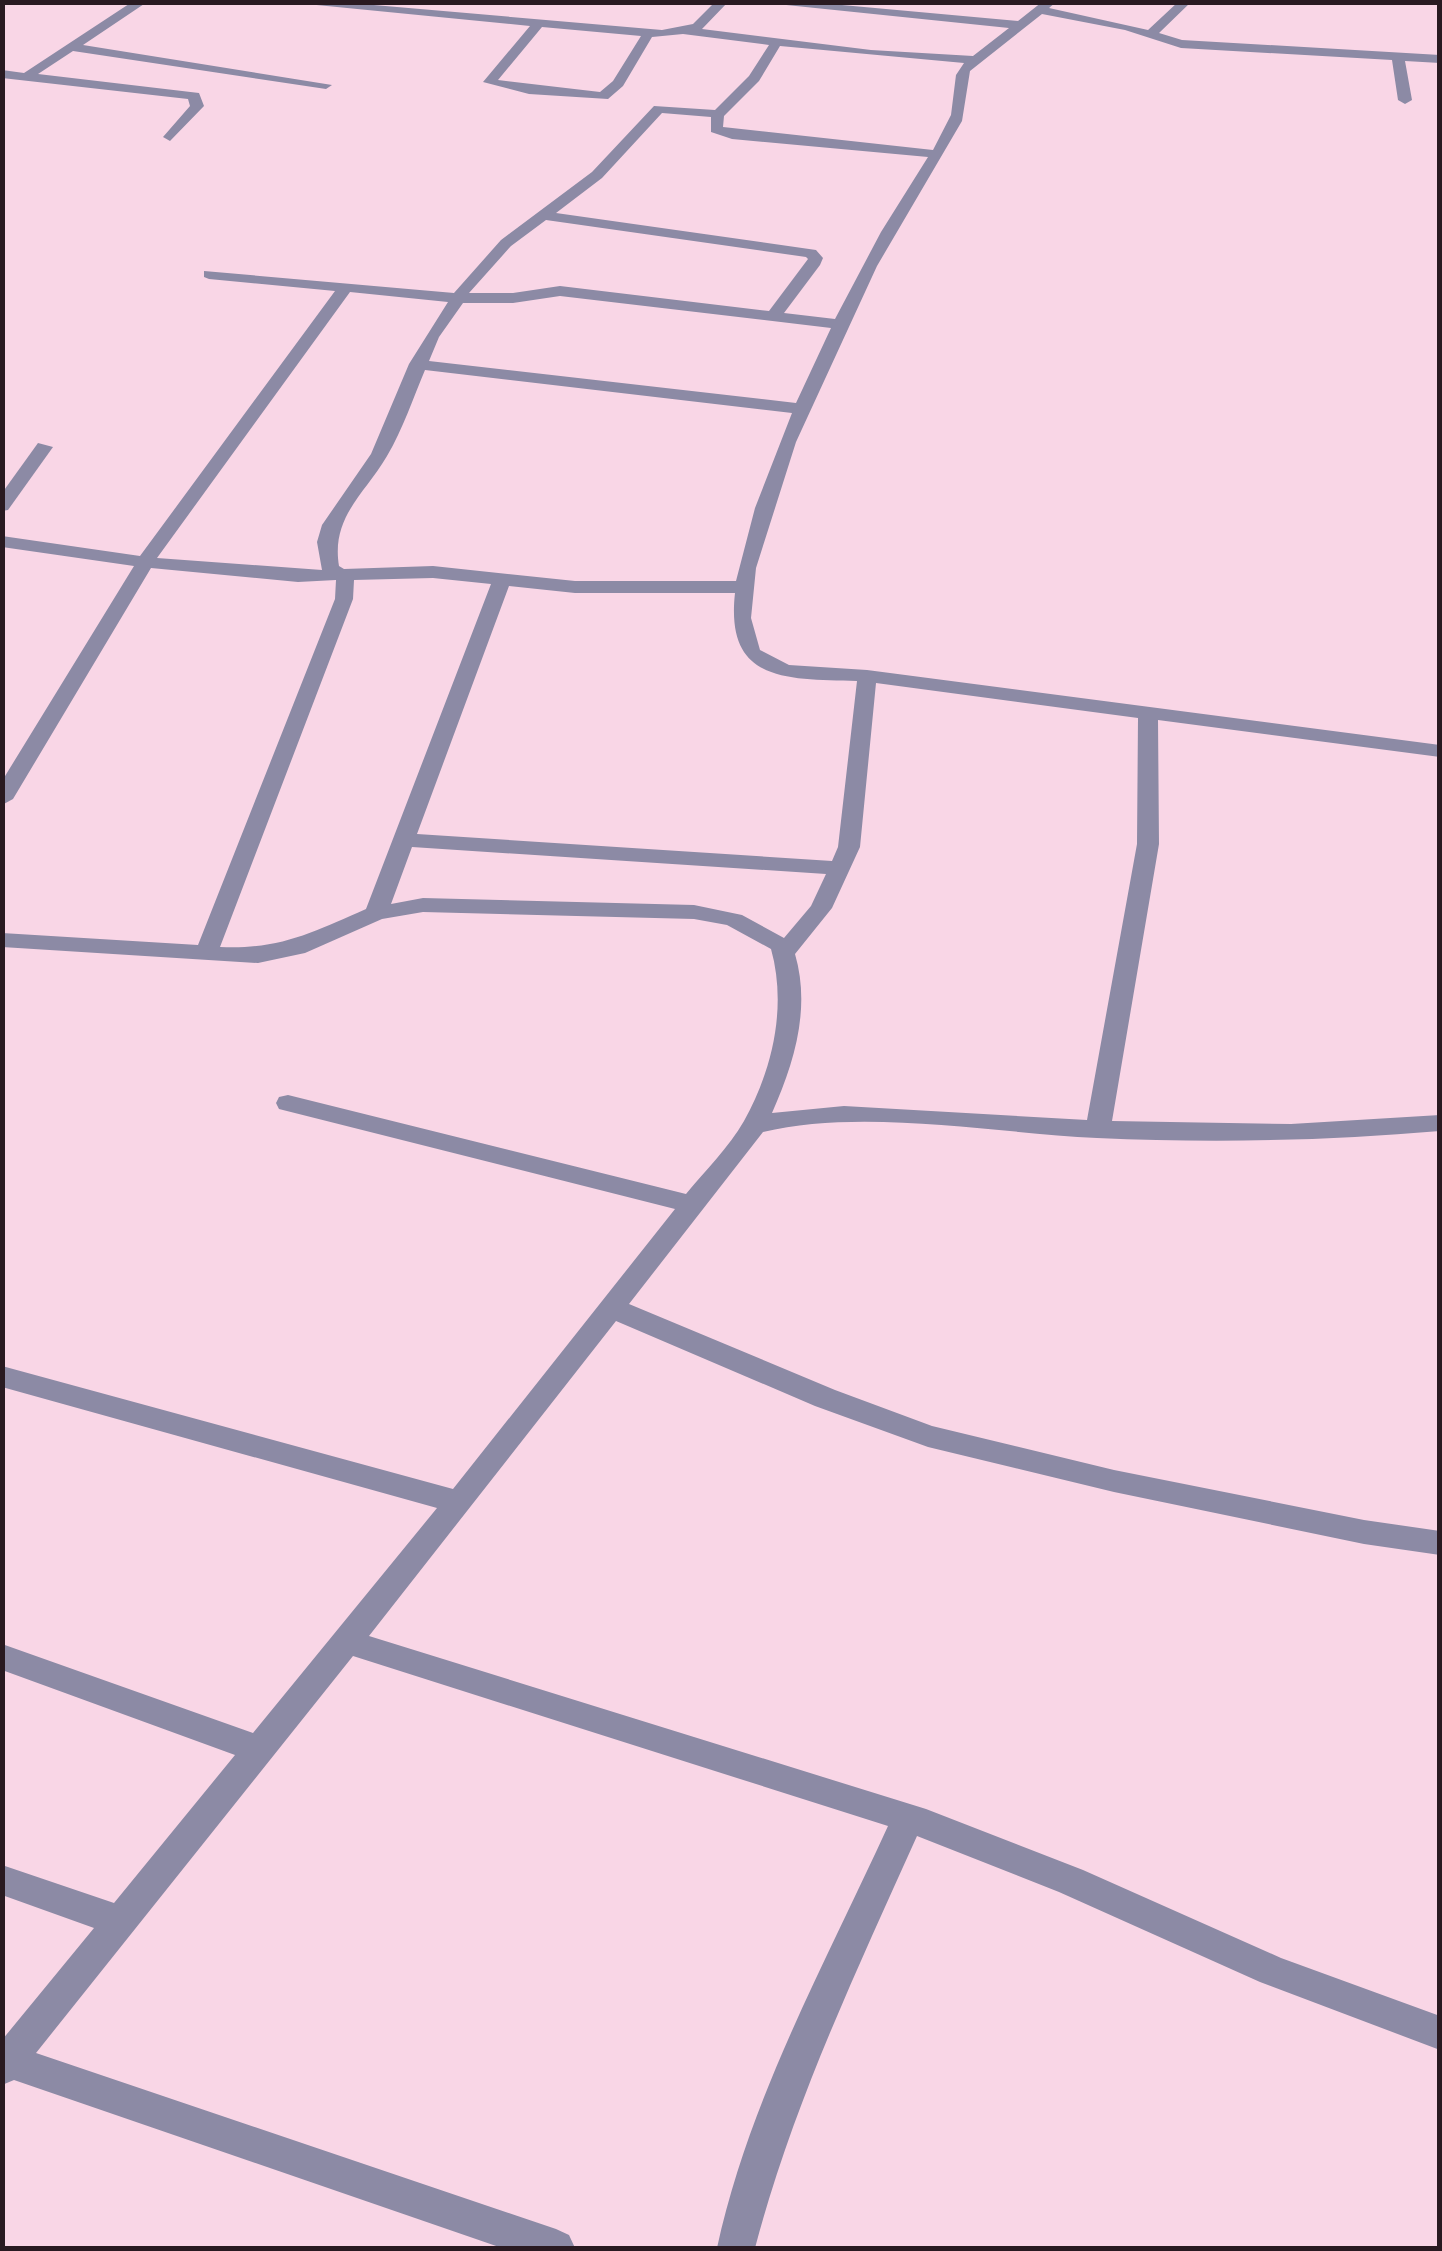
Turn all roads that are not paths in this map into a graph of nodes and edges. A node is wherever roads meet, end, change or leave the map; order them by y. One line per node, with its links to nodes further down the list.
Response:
1 (141, 2): 13 (street)
2 (292, 2): 7 (street)
3 (722, 2): 9 (street)
4 (764, 2): 8 (street)
5 (1186, 2): 11 (street)
6 (1045, 6): 8 (street); 11 (street)
7 (538, 24): 10 (street); 10 (street)
8 (1020, 25): 16 (street)
9 (687, 32): 10 (street); 12 (street)
10 (648, 34)
11 (1149, 36): 14 (street)
12 (776, 43): 16 (street); 22 (street)
13 (69, 48): 18 (street); 19 (street)
14 (1398, 56): 15 (street); 21 (street)
15 (1440, 59)
16 (973, 60): 24 (street)
17 (2, 74): 18 (street)
18 (27, 76): 20 (street); 23 (street)
19 (326, 85)
20 (2, 91)
21 (1405, 100)
22 (718, 116): 24 (street); 25 (street)
23 (170, 137)
24 (935, 154): 30 (street)
25 (541, 216): 28 (street); 29 (street)
26 (209, 274): 27 (street)
27 (346, 288): 28 (street); 36 (street)
28 (458, 298): 29 (street); 31 (street)
29 (773, 316): 30 (street)
30 (840, 324): 32 (street)
31 (416, 364): 32 (street); 37 (street)
32 (802, 409): 39 (street)
33 (44, 447): 34 (street)
34 (2, 506)
35 (2, 541): 36 (street)
36 (145, 562): 37 (street); 43 (street)
37 (344, 576): 38 (street); 48 (street)
38 (502, 580): 39 (street); 44 (street)
39 (744, 587): 40 (street)
40 (868, 676): 41 (street); 45 (street)
41 (1148, 713): 42 (street); 53 (street)
42 (1440, 752)
43 (2, 799)
44 (404, 840): 45 (street); 46 (street)
45 (842, 868): 49 (street)
46 (376, 912): 48 (street); 49 (street)
47 (2, 940): 48 (street)
48 (206, 953)
49 (784, 953): 52 (street)
50 (288, 1104): 54 (street)
51 (1440, 1123): 53 (street)
52 (754, 1126): 53 (street); 54 (street)
53 (1098, 1130)
54 (694, 1204): 55 (street)
55 (614, 1308): 57 (street); 58 (street)
56 (2, 1376): 57 (street)
57 (459, 1502): 59 (street)
58 (1440, 1543)
59 (345, 1641): 61 (street); 62 (street)
60 (2, 1657): 61 (street)
61 (258, 1749): 64 (street)
62 (908, 1818): 65 (street); 68 (street)
63 (2, 1880): 64 (street)
64 (120, 1921): 66 (street)
65 (1440, 2033)
66 (5, 2065): 67 (street)
67 (556, 2248)
68 (736, 2248)

